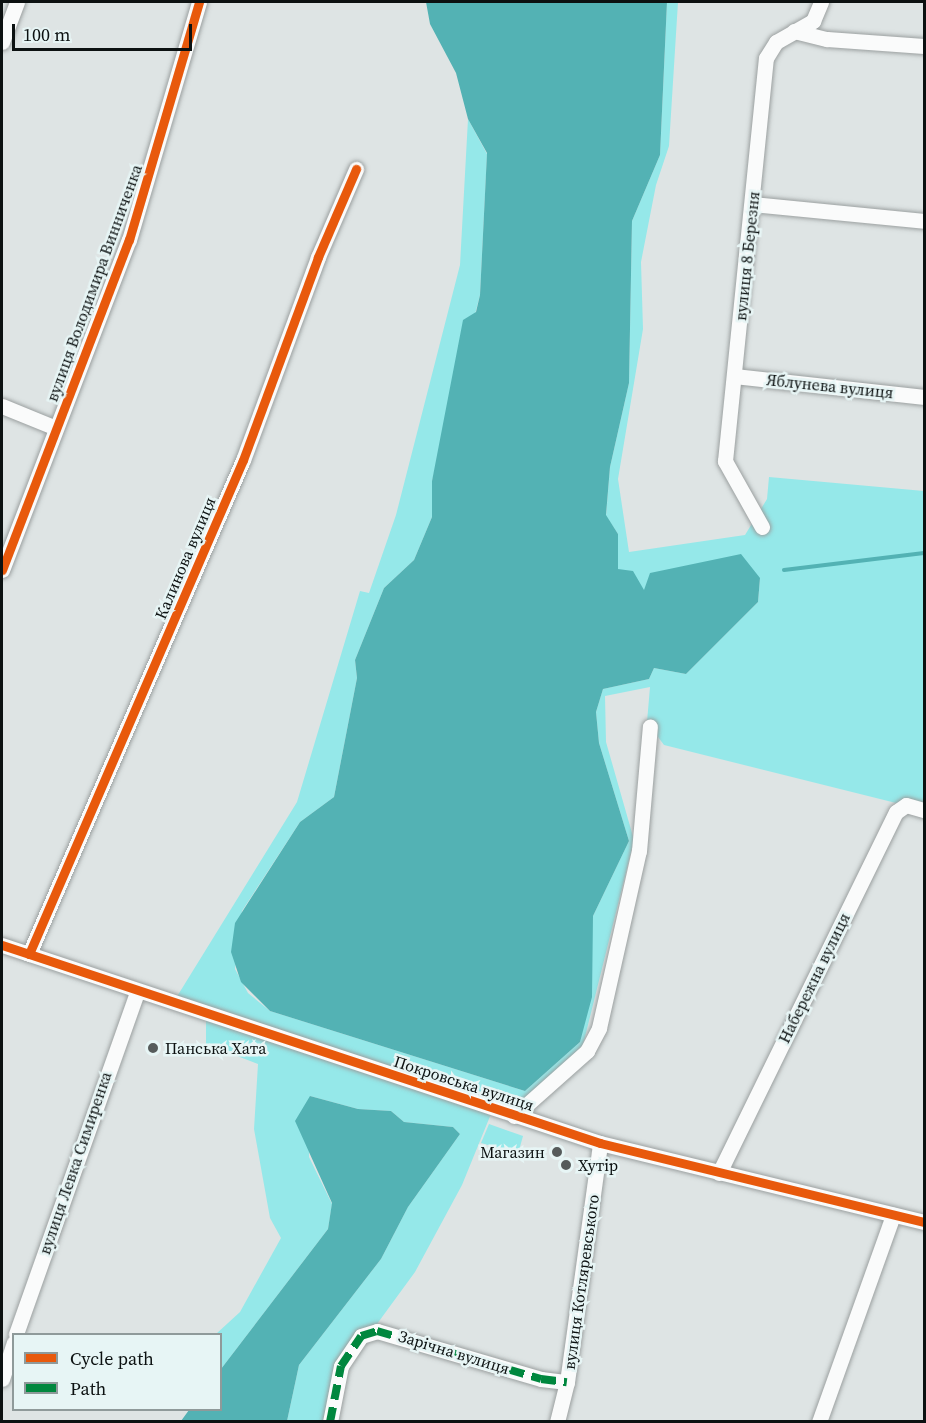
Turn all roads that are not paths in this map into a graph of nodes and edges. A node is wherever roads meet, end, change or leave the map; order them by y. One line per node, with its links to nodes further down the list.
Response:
1 (17, 2): 5 (street)
2 (199, 2): 13 (street, вулиця Володимира Винниченка)
3 (821, 2): 4 (street, вулиця 8 Березня)
4 (794, 31): 6 (street); 8 (street, вулиця 8 Березня)
5 (2, 42)
6 (924, 46)
7 (356, 169): 19 (street, Калинова вулиця)
8 (752, 204): 9 (street); 10 (street, вулиця 8 Березня)
9 (924, 221)
10 (735, 376): 11 (street, Яблунева вулиця); 14 (street, вулиця 8 Березня)
11 (924, 396)
12 (2, 406): 13 (street)
13 (56, 428): 15 (street, вулиця Володимира Винниченка)
14 (762, 526)
15 (2, 570)
16 (650, 726): 21 (street)
17 (924, 810): 23 (street, Набережна вулиця)
18 (2, 945): 19 (street, Покровська вулиця)
19 (29, 954): 20 (street, Покровська вулиця)
20 (137, 992): 21 (street, Покровська вулиця); 26 (street, вулиця Левка Симиренка)
21 (514, 1116): 22 (street, Покровська вулиця)
22 (600, 1143): 23 (street, Покровська вулиця); 29 (street, вулиця Котляревського)
23 (719, 1173): 24 (street, Покровська вулиця)
24 (893, 1215): 25 (street, Покровська вулиця); 32 (street)
25 (924, 1222)
26 (17, 1333)
27 (12, 1349): 28 (street)
28 (2, 1379)
29 (567, 1382): 30 (street, Зарічна вулиця); 31 (street, вулиця Котляревського)
30 (330, 1422)
31 (557, 1422)
32 (819, 1422)

